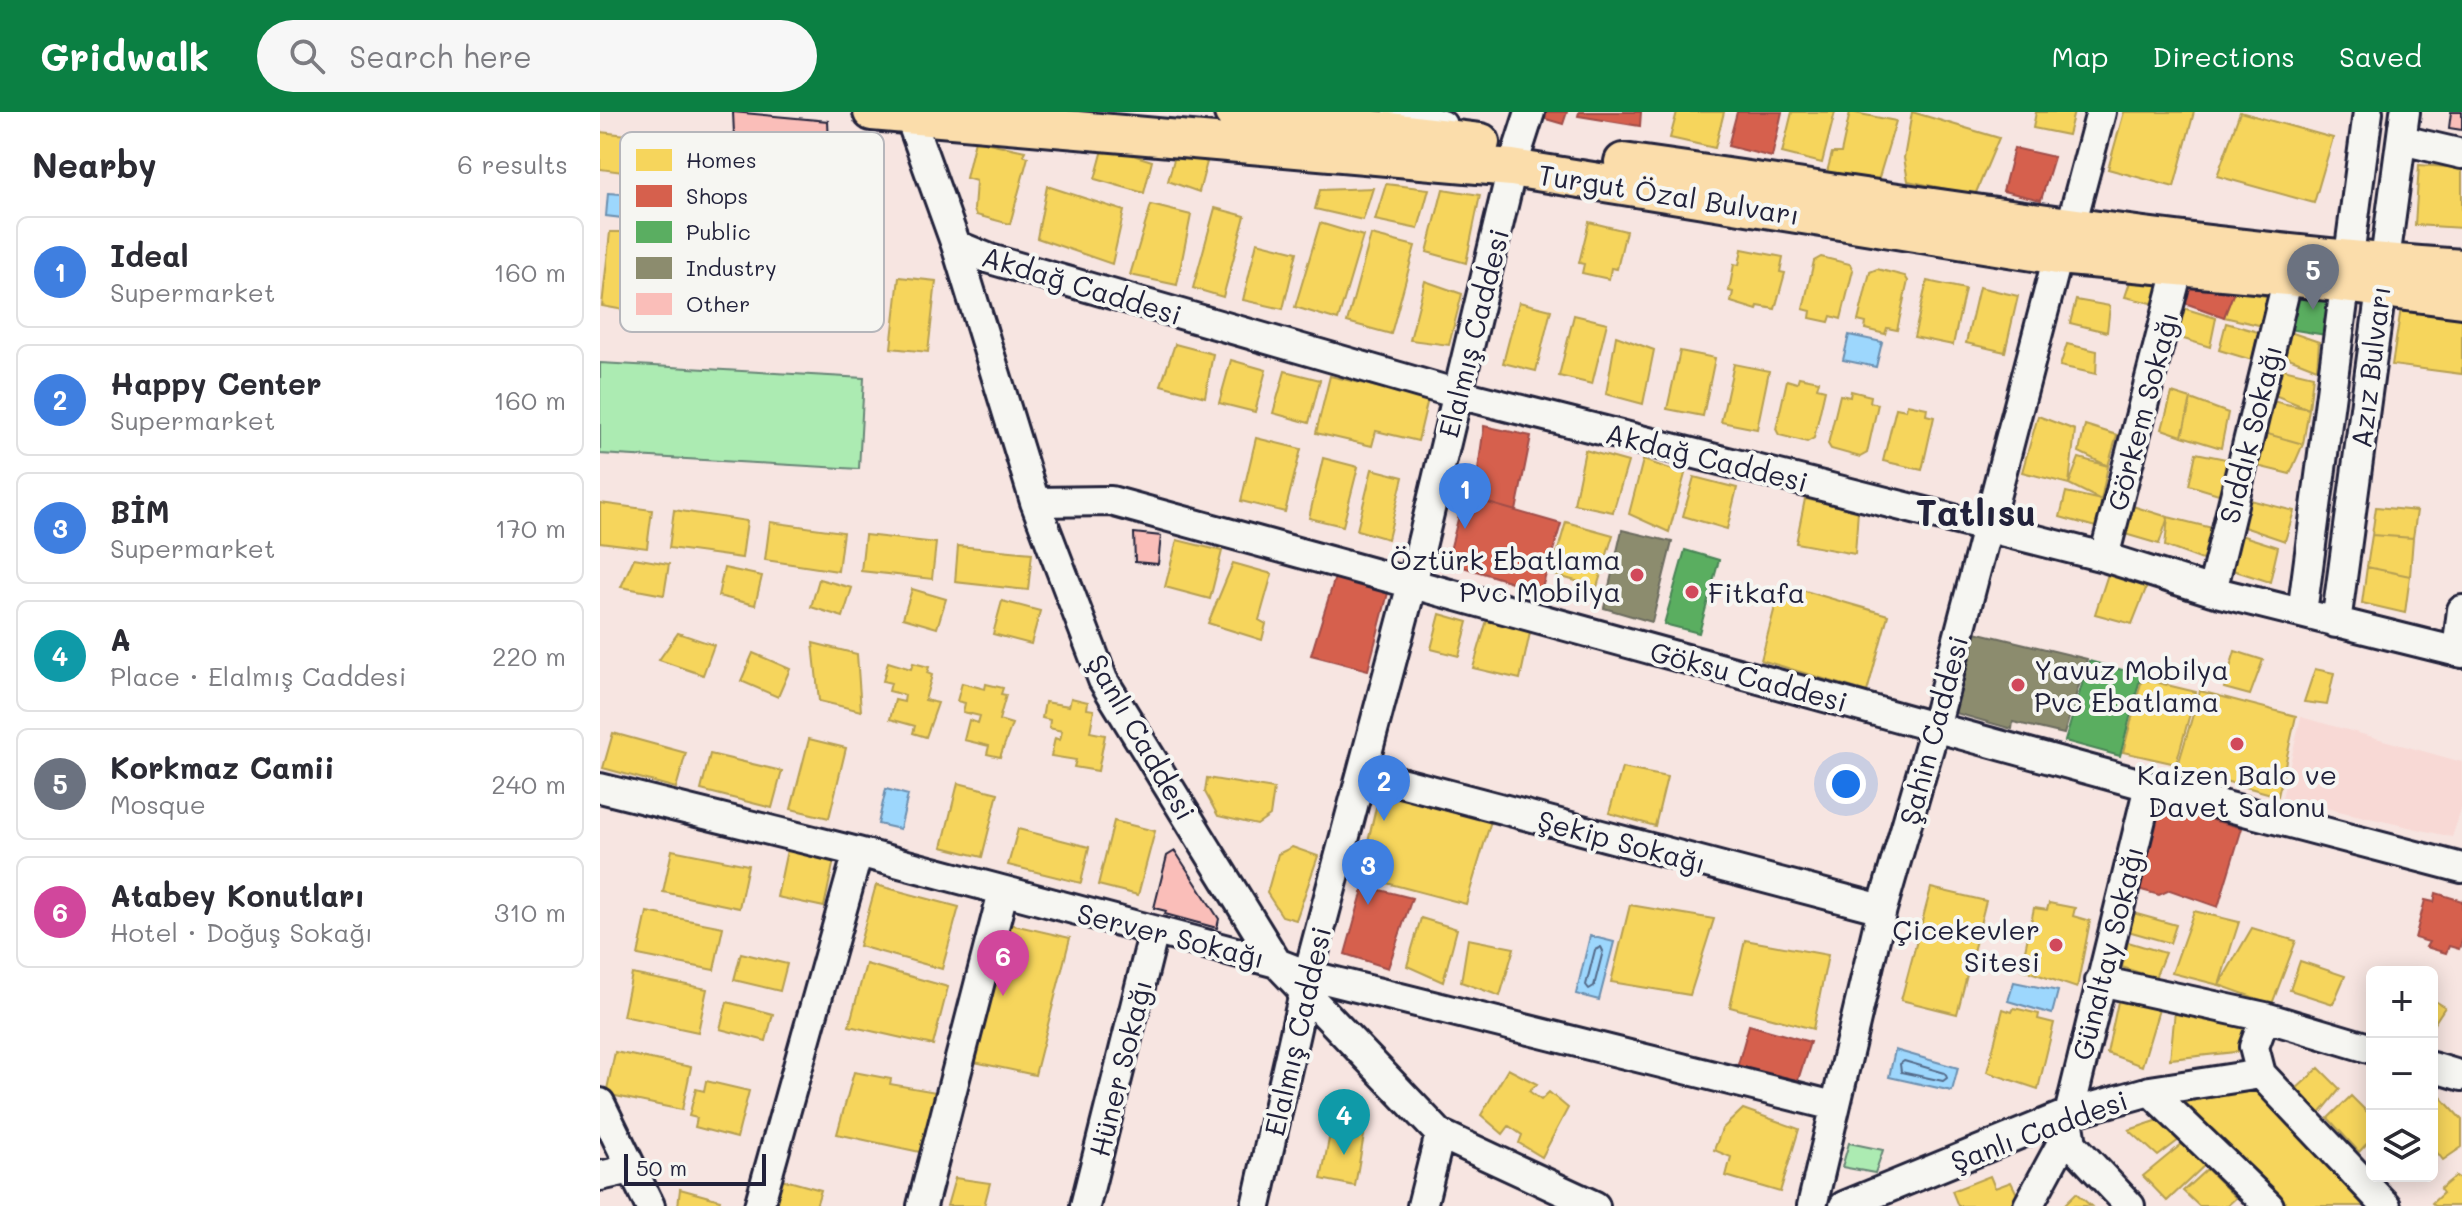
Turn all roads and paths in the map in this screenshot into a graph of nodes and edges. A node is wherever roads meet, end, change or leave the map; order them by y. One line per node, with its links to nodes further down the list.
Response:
1 (872, 112): 7 (main road, Turgut Özal Bulvarı)
2 (1233, 112): 10 (main road, Turgut Özal Bulvarı)
3 (1397, 112): 10 (street)
4 (1530, 112): 10 (street, Elalmış Caddesi)
5 (2101, 112): 11 (street, Şahin Caddesi)
6 (2361, 114): 15 (street)
7 (908, 115): 10 (main road, Turgut Özal Bulvarı); 12 (street, Şanlı Caddesi)
8 (2403, 126): 9 (street); 15 (street, Azız Bulvarı)
9 (2462, 154)
10 (1516, 158): 11 (main road, Turgut Özal Bulvarı); 18 (street, Elalmış Caddesi)
11 (2064, 242): 13 (main road, Turgut Özal Bulvarı); 15 (main road, Turgut Özal Bulvarı); 20 (street, Şahin Caddesi)
12 (956, 245): 18 (street, Akdağ Caddesi); 19 (street, Şanlı Caddesi)
13 (2179, 266): 16 (main road, Turgut Özal Bulvarı); 21 (street, Görkem Sokağı)
14 (2462, 268): 15 (main road, Turgut Özal Bulvarı)
15 (2365, 274): 16 (main road, Turgut Özal Bulvarı); 17 (main road, Turgut Özal Bulvarı); 25 (street); 26 (street, Azız Bulvarı)
16 (2288, 277): 23 (street, Sıddık Sokağı)
17 (2462, 299)
18 (1458, 394): 20 (street, Akdağ Caddesi); 22 (street, Elalmış Caddesi)
19 (1035, 502): 22 (street, Göksu Caddesi); 37 (street, Şanlı Caddesi)
20 (1987, 529): 21 (street, Akdağ Caddesi); 28 (street, Şahin Caddesi)
21 (2104, 557): 23 (street, Akdağ Caddesi)
22 (1412, 584): 28 (street, Göksu Caddesi); 29 (street, Elalmış Caddesi)
23 (2212, 591): 25 (street, Akdağ Caddesi)
24 (2462, 610): 27 (street)
25 (2302, 613): 26 (street, Akdağ Caddesi)
26 (2336, 623): 27 (street, Akdağ Caddesi)
27 (2460, 652)
28 (1935, 727): 30 (street, Göksu Caddesi); 35 (street, Şahin Caddesi)
29 (1362, 772): 35 (street, Şekip Sokağı); 39 (street, Elalmış Caddesi)
30 (2149, 786): 33 (street, Göksu Caddesi); 38 (street, Günaltay Sokağı)
31 (600, 788): 32 (street, Server Sokağı)
32 (858, 852): 34 (street, Server Sokağı); 53 (street)
33 (2462, 868)
34 (1003, 892): 36 (street, Server Sokağı); 54 (street)
35 (1882, 909): 47 (street, Şahin Caddesi)
36 (1154, 931): 37 (street, Server Sokağı); 55 (street, Hüner Sokağı)
37 (1277, 963): 39 (street, Şanlı Caddesi)
38 (2100, 981): 40 (street); 48 (street, Günaltay Sokağı)
39 (1306, 983): 47 (street); 49 (street, Şanlı Caddesi); 56 (street, Elalmış Caddesi)
40 (2265, 1017): 41 (street); 43 (street)
41 (2366, 1047)
42 (2438, 1069): 44 (street)
43 (2261, 1074): 45 (street, Şanlı Caddesi); 64 (street)
44 (2462, 1076)
45 (2150, 1091): 48 (street, Şanlı Caddesi); 63 (street)
46 (600, 1103): 50 (street)
47 (1834, 1106): 59 (street, Şahin Caddesi)
48 (2068, 1114): 60 (street, Şanlı Caddesi); 61 (street, Günaltay Sokağı); 62 (street)
49 (1440, 1134): 57 (street); 58 (street, Şanlı Caddesi)
50 (631, 1169): 51 (street); 52 (street)
51 (600, 1176)
52 (650, 1206)
53 (759, 1206)
54 (922, 1206)
55 (1085, 1206)
56 (1256, 1206)
57 (1422, 1206)
58 (1595, 1206)
59 (1812, 1206)
60 (1844, 1206)
61 (2028, 1206)
62 (2130, 1206)
63 (2269, 1206)
64 (2386, 1206)

